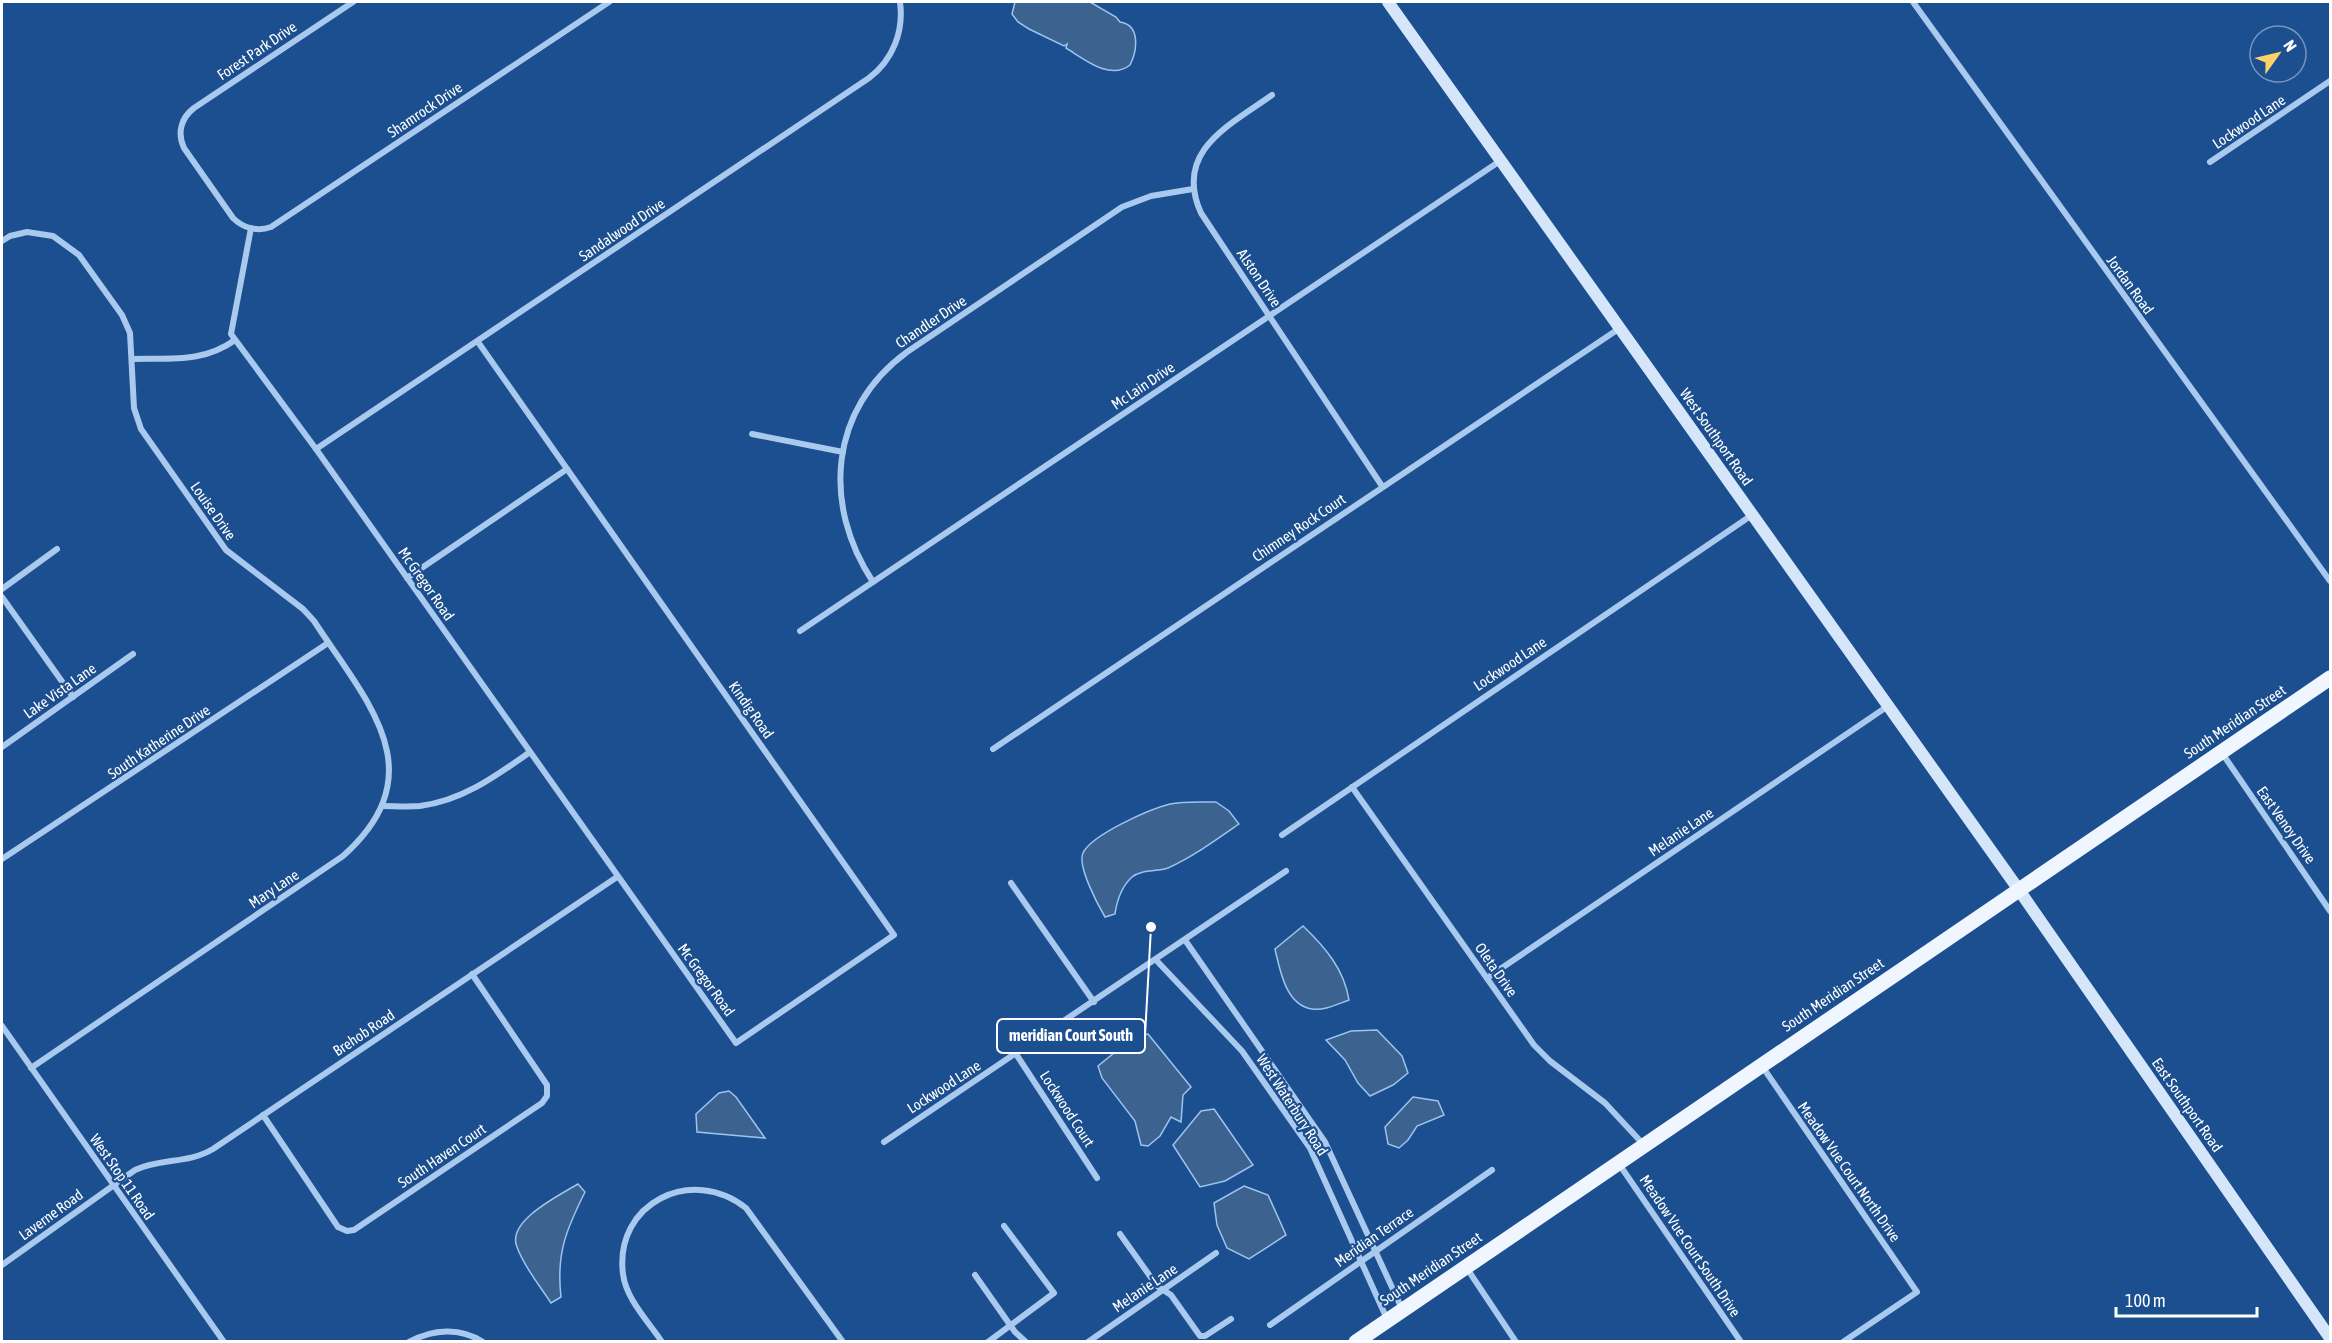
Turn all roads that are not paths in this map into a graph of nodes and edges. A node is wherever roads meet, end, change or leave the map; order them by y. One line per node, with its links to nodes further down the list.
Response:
1 (353, 2): 11 (street, Forest Park Drive)
2 (609, 2): 11 (street, Shamrock Drive)
3 (900, 2): 16 (street, Sandalwood Drive)
4 (1388, 2): 8 (main road, West Southport Road)
5 (1912, 2): 26 (street, Jordan Road)
6 (2331, 81): 9 (street, Lockwood Lane)
7 (1272, 95): 10 (street, Alston Drive)
8 (1500, 161): 13 (street, Mc Lain Drive); 14 (main road, West Southport Road)
9 (2210, 162)
10 (1194, 189): 13 (street, Alston Drive); 20 (street, Chandler Drive)
11 (251, 228): 15 (street)
12 (2, 241): 17 (street, Louise Drive)
13 (1270, 316): 22 (street, Alston Drive); 27 (street, Mc Lain Drive)
14 (1620, 328): 22 (street, Chimney Rock Court); 23 (main road, West Southport Road)
15 (235, 340): 17 (street); 19 (street, Mc Gregor Road)
16 (478, 342): 19 (street, Sandalwood Drive); 21 (street, Kindig Road)
17 (132, 359): 31 (street, Louise Drive)
18 (752, 434): 20 (street)
19 (316, 449): 25 (street, Mc Gregor Road)
20 (843, 452): 27 (street, Chandler Drive)
21 (567, 470): 25 (street); 55 (street, Kindig Road)
22 (1382, 486): 37 (street, Chimney Rock Court)
23 (1752, 515): 35 (main road, West Southport Road); 40 (street, Lockwood Lane)
24 (57, 549): 28 (street)
25 (407, 578): 38 (street, Mc Gregor Road)
26 (2331, 581)
27 (873, 582): 30 (street, Mc Lain Drive)
28 (2, 589)
29 (2, 597): 34 (street)
30 (800, 631)
31 (328, 643): 41 (street, Louise Drive); 43 (street, South Katherine Drive)
32 (133, 654): 34 (street, Lake Vista Lane)
33 (2331, 678): 39 (main road, South Meridian Street)
34 (73, 697): 36 (street, Lake Vista Lane)
35 (1888, 706): 47 (main road, West Southport Road); 52 (street, Melanie Lane)
36 (2, 747)
37 (993, 749)
38 (530, 752): 41 (street); 45 (street, Mc Gregor Road)
39 (2222, 753): 47 (main road, South Meridian Street); 48 (street, East Venoy Drive)
40 (1352, 787): 42 (street, Lockwood Lane); 52 (street, Oleta Drive)
41 (382, 806): 58 (street, Mary Lane)
42 (1282, 835)
43 (2, 859)
44 (1286, 871): 49 (street, Lockwood Lane)
45 (617, 877): 51 (street, Brehob Road); 55 (street, Mc Gregor Road)
46 (1011, 883): 53 (street)
47 (2019, 890): 57 (main road, South Meridian Street); 80 (main road, East Southport Road)
48 (2331, 911)
49 (1185, 940): 50 (street, Lockwood Lane); 68 (street, West Waterbury Road)
50 (1156, 960): 53 (street, Lockwood Lane); 70 (street, West Waterbury Road)
51 (472, 974): 59 (street, Brehob Road); 59 (street, South Haven Court)
52 (1487, 978): 61 (street, Oleta Drive)
53 (1094, 1002): 56 (street, Lockwood Lane)
54 (2, 1026): 58 (street, West Stop 11 Road)
55 (736, 1043)
56 (1016, 1054): 60 (street, Lockwood Lane); 64 (street, Lockwood Court)
57 (1761, 1066): 61 (main road, South Meridian Street); 92 (street, Meadow Vue Court North Drive)
58 (31, 1068): 65 (street, West Stop 11 Road)
59 (263, 1115): 65 (street, Brehob Road)
60 (884, 1142)
61 (1645, 1145): 62 (main road, South Meridian Street)
62 (1618, 1163): 72 (main road, South Meridian Street); 91 (street, Meadow Vue Court South Drive)
63 (1492, 1170): 68 (street, Meridian Terrace)
64 (1097, 1178)
65 (113, 1185): 71 (street, Laverne Road); 81 (street, West Stop 11 Road)
66 (1004, 1226): 78 (street)
67 (1120, 1234): 74 (street)
68 (1376, 1251): 70 (street, Meridian Terrace); 75 (street, West Waterbury Road)
69 (1216, 1254): 74 (street, Melanie Lane)
70 (1361, 1261): 77 (street, West Waterbury Road); 79 (street, Meridian Terrace)
71 (2, 1265)
72 (1466, 1267): 75 (main road, South Meridian Street); 90 (street)
73 (975, 1275): 78 (street)
74 (1163, 1290): 76 (street); 88 (street, Melanie Lane)
75 (1402, 1310): 77 (main road, South Meridian Street)
76 (1231, 1319)
77 (1388, 1320): 89 (main road, South Meridian Street)
78 (1010, 1325): 86 (street); 87 (street)
79 (1270, 1325)
80 (2331, 1338)
81 (224, 1341)
82 (409, 1341): 83 (street)
83 (483, 1341)
84 (662, 1341): 85 (street)
85 (843, 1341)
86 (988, 1341)
87 (1026, 1341)
88 (1088, 1341)
89 (1356, 1341)
90 (1516, 1341)
91 (1741, 1341)
92 (1843, 1341)

